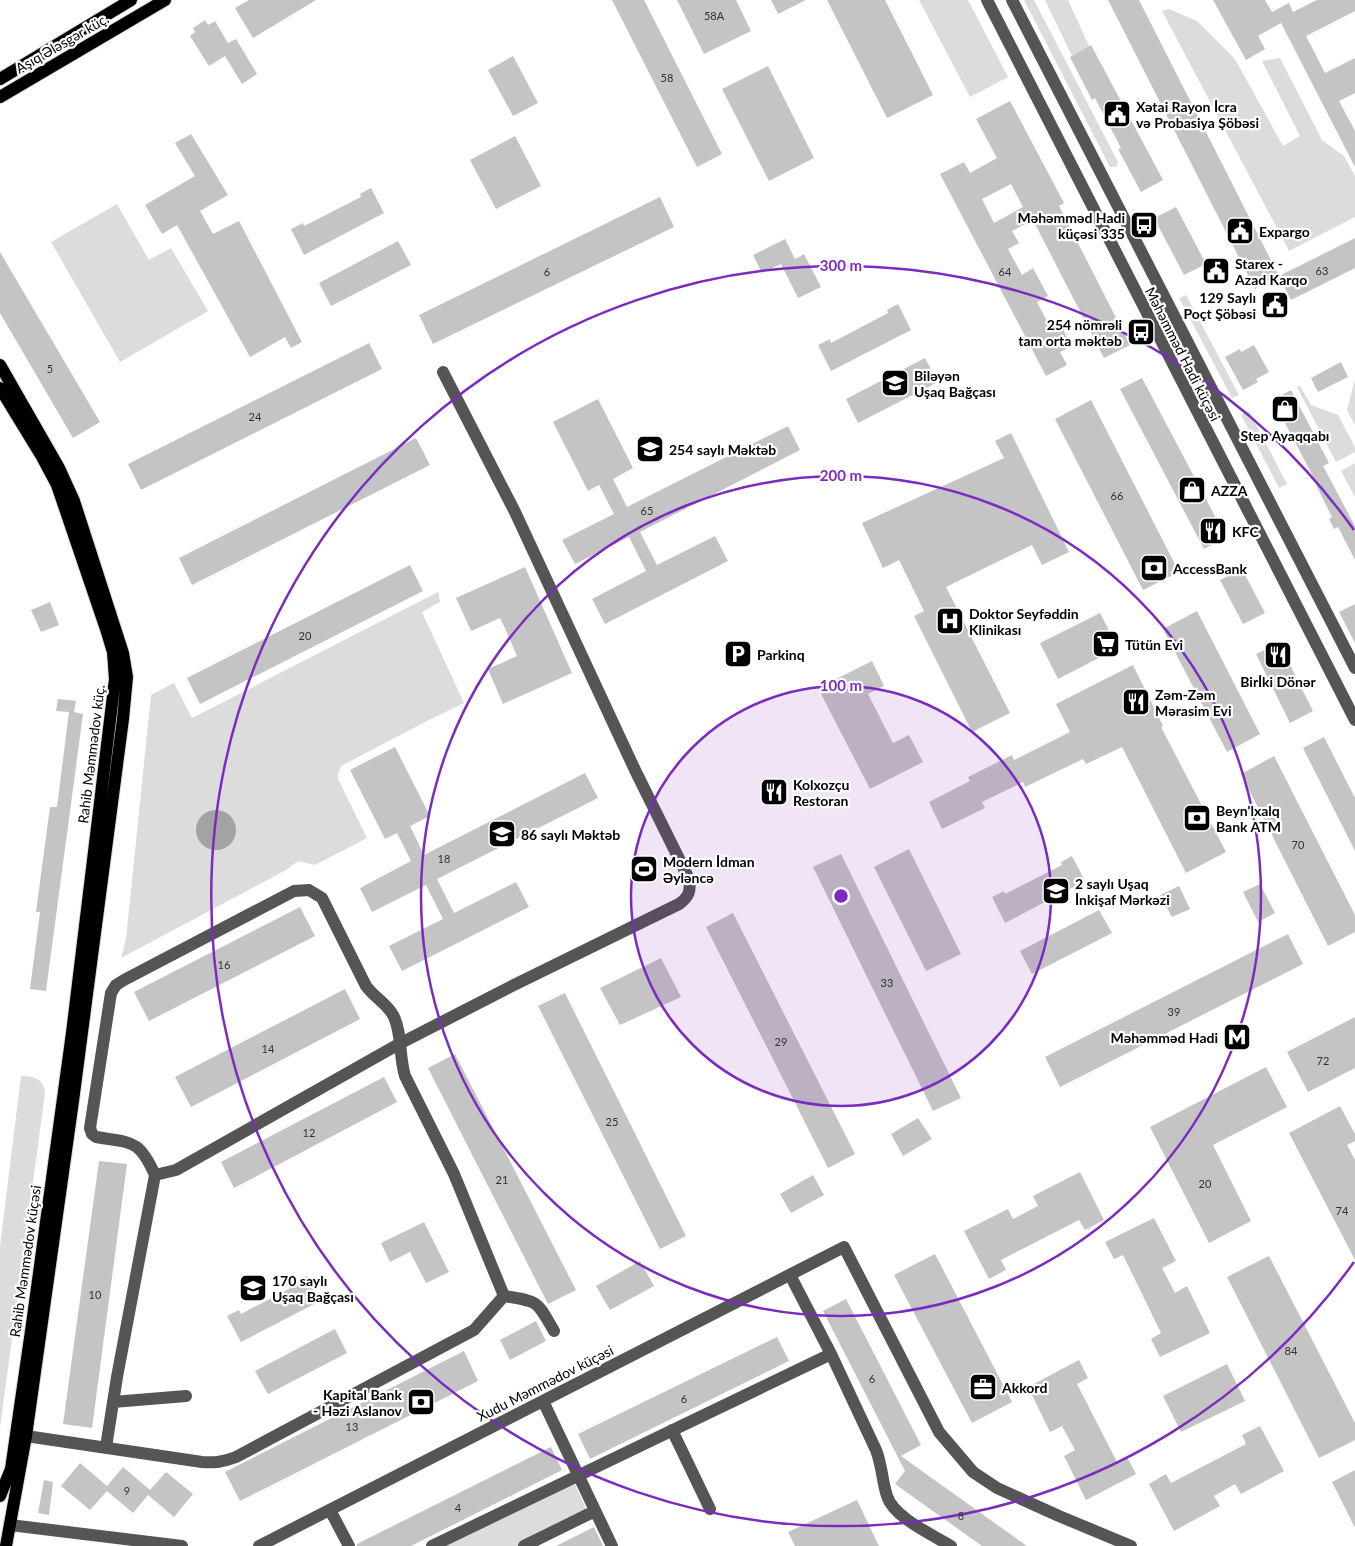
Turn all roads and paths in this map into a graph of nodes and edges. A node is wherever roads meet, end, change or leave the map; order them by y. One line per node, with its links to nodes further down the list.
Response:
1 (131, 0): 5 (main road, Aşıq Ələsgər küç.)
2 (165, 0): 6 (main road, Aşıq Ələsgər küç.)
3 (987, 0): 13 (street, Məhəmməd Hadi küçəsi)
4 (1012, 0): 11 (street, Məhəmməd Hadi küçəsi)
5 (0, 79)
6 (0, 97)
7 (0, 365): 10 (main road)
8 (443, 372): 14 (street)
9 (0, 388): 10 (main road, Rahib Məmmədov küç.)
10 (55, 471): 12 (main road, Rahib Məmmədov küç.)
11 (1355, 668)
12 (121, 678): 15 (main road, Rahib Məmmədov küç.); 17 (main road)
13 (1355, 720)
14 (399, 1044): 16 (street); 18 (street); 20 (street)
15 (67, 1057): 30 (main road, Rahib Məmmədov küçəsi)
16 (94, 1100): 17 (street); 18 (street)
17 (73, 1101): 27 (main road)
18 (155, 1175): 24 (street)
19 (790, 1274): 22 (street); 25 (street, Xudu Məmmədov küçəsi); 44 (street, Xudu Məmmədov küçəsi)
20 (504, 1296): 21 (street); 28 (street)
21 (554, 1331)
22 (831, 1354): 26 (street); 43 (street)
23 (186, 1396): 24 (street)
24 (113, 1402): 28 (street)
25 (543, 1402): 29 (street); 32 (street, Xudu Məmmədov küçəsi)
26 (672, 1430): 29 (street); 31 (street)
27 (26, 1436): 28 (street); 34 (main road)
28 (106, 1447)
29 (577, 1475): 33 (street); 40 (street)
30 (0, 1496)
31 (710, 1509)
32 (330, 1510): 38 (street, Xudu Məmmədov küçəsi); 39 (street)
33 (596, 1511): 41 (street); 42 (street)
34 (5, 1524): 35 (street); 36 (main road)
35 (166, 1545): 37 (street)
36 (6, 1546)
37 (182, 1546)
38 (259, 1546)
39 (349, 1546)
40 (432, 1546)
41 (524, 1546)
42 (612, 1546)
43 (951, 1546)
44 (1132, 1546)

